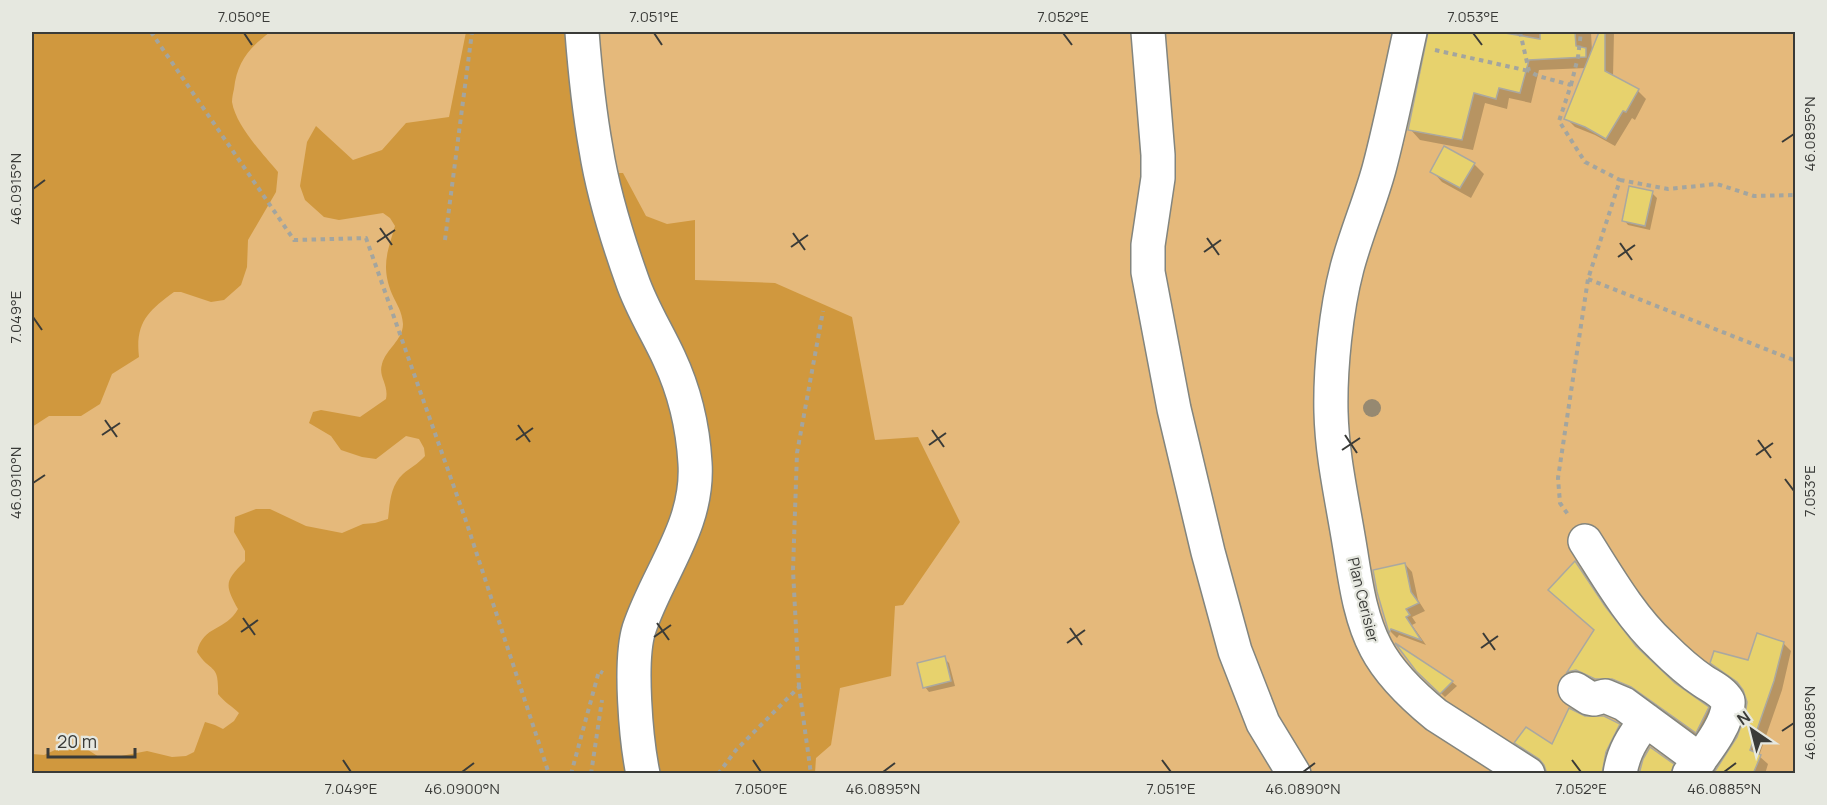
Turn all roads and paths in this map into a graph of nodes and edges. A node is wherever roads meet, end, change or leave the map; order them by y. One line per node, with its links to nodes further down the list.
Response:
1 (151, 32): 22 (path)
2 (472, 32): 12 (path)
3 (582, 32): 17 (street)
4 (1148, 32): 27 (street)
5 (1520, 32): 8 (path)
6 (1581, 32): 9 (path)
7 (1409, 38): 8 (path); 28 (street, Plan Cerisier)
8 (1528, 70): 9 (path)
9 (1571, 85): 10 (path)
10 (1620, 180): 11 (path); 13 (path)
11 (1796, 195)
12 (445, 240)
13 (1588, 279): 15 (path); 16 (path)
14 (823, 312): 18 (path)
15 (1796, 361)
16 (1585, 541): 21 (street)
17 (635, 682): 23 (path); 24 (street)
18 (799, 687): 25 (path); 26 (path)
19 (1575, 689): 20 (street)
20 (1646, 720): 21 (street); 29 (street)
21 (1695, 767)
22 (549, 774)
23 (571, 774)
24 (643, 774)
25 (718, 774)
26 (811, 774)
27 (1294, 774)
28 (1528, 774)
29 (1620, 774)

